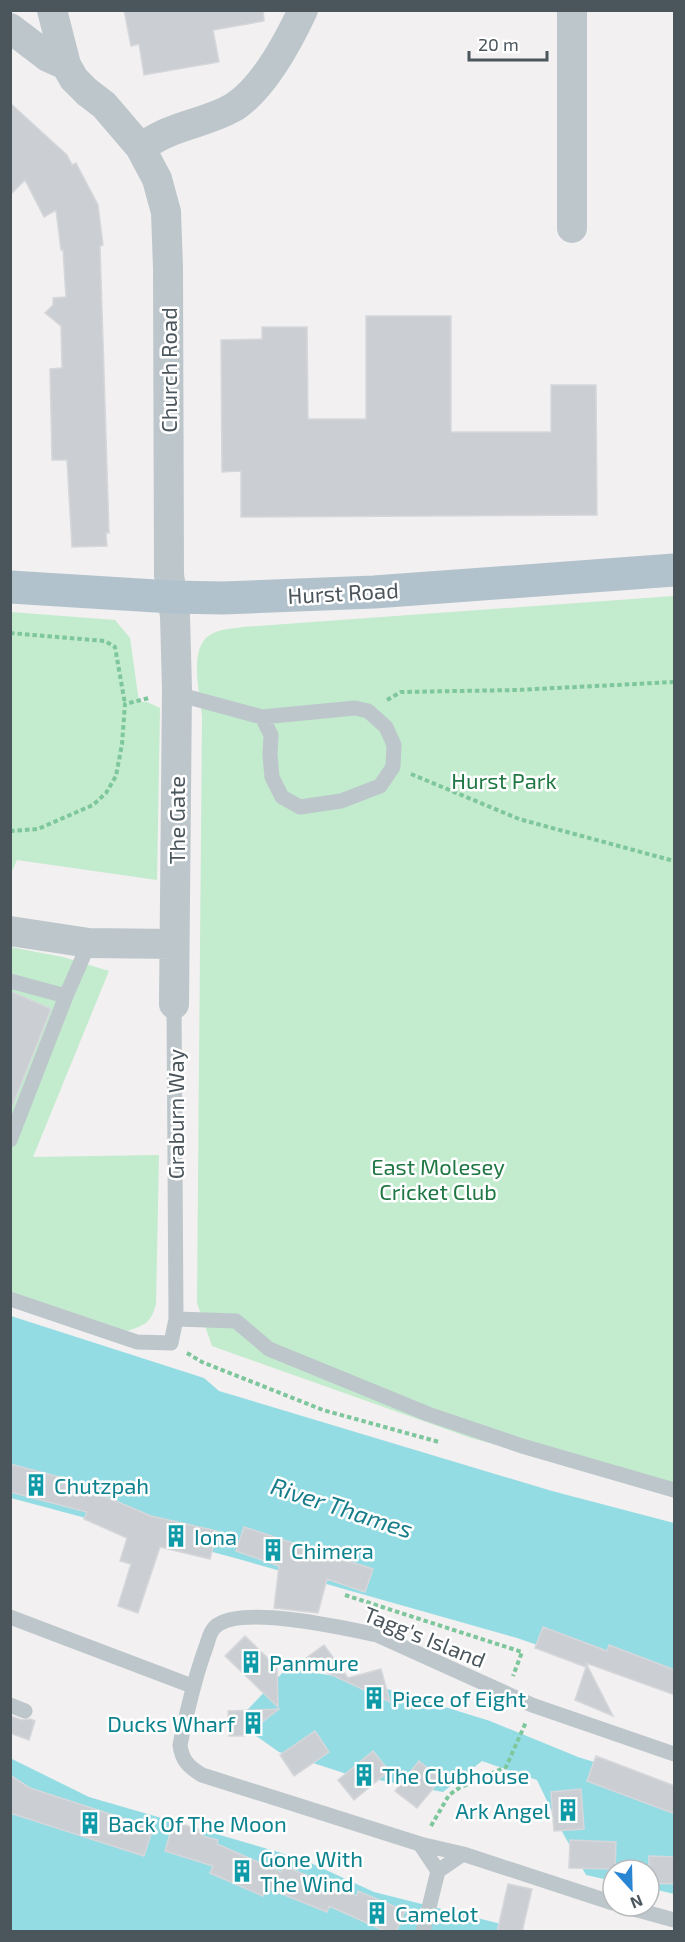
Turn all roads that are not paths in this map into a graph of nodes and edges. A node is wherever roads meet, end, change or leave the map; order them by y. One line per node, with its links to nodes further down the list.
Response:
1 (52, 10): 5 (street, Church Road)
2 (303, 10): 6 (street)
3 (572, 10): 7 (street)
4 (10, 28): 5 (street)
5 (66, 64): 6 (street, Church Road)
6 (140, 147): 10 (street, Church Road)
7 (572, 228)
8 (675, 570): 10 (main road, Hurst Road)
9 (10, 587): 10 (main road, Hurst Road)
10 (172, 597): 11 (street)
11 (177, 694): 12 (lane); 13 (street, The Gate)
12 (262, 717): 12 (lane)
13 (176, 884): 16 (street, Graburn Way)
14 (10, 931): 15 (street)
15 (89, 943): 16 (street); 18 (lane)
16 (174, 944): 19 (street, Graburn Way)
17 (10, 981): 18 (lane)
18 (66, 996): 20 (lane)
19 (174, 1004): 23 (lane, Graburn Way)
20 (13, 1124): 21 (lane)
21 (10, 1140)
22 (10, 1299): 23 (lane, Graburn Way)
23 (176, 1319): 24 (lane)
24 (675, 1490)
25 (10, 1617): 26 (lane)
26 (192, 1686): 27 (lane, Tagg's Island); 28 (lane, Tagg's Island)
27 (675, 1754)
28 (420, 1844): 29 (lane, Tagg's Island); 30 (lane)
29 (463, 1854): 30 (lane); 31 (lane, Tagg's Island)
30 (438, 1871): 32 (lane)
31 (601, 1899)
32 (423, 1932)

